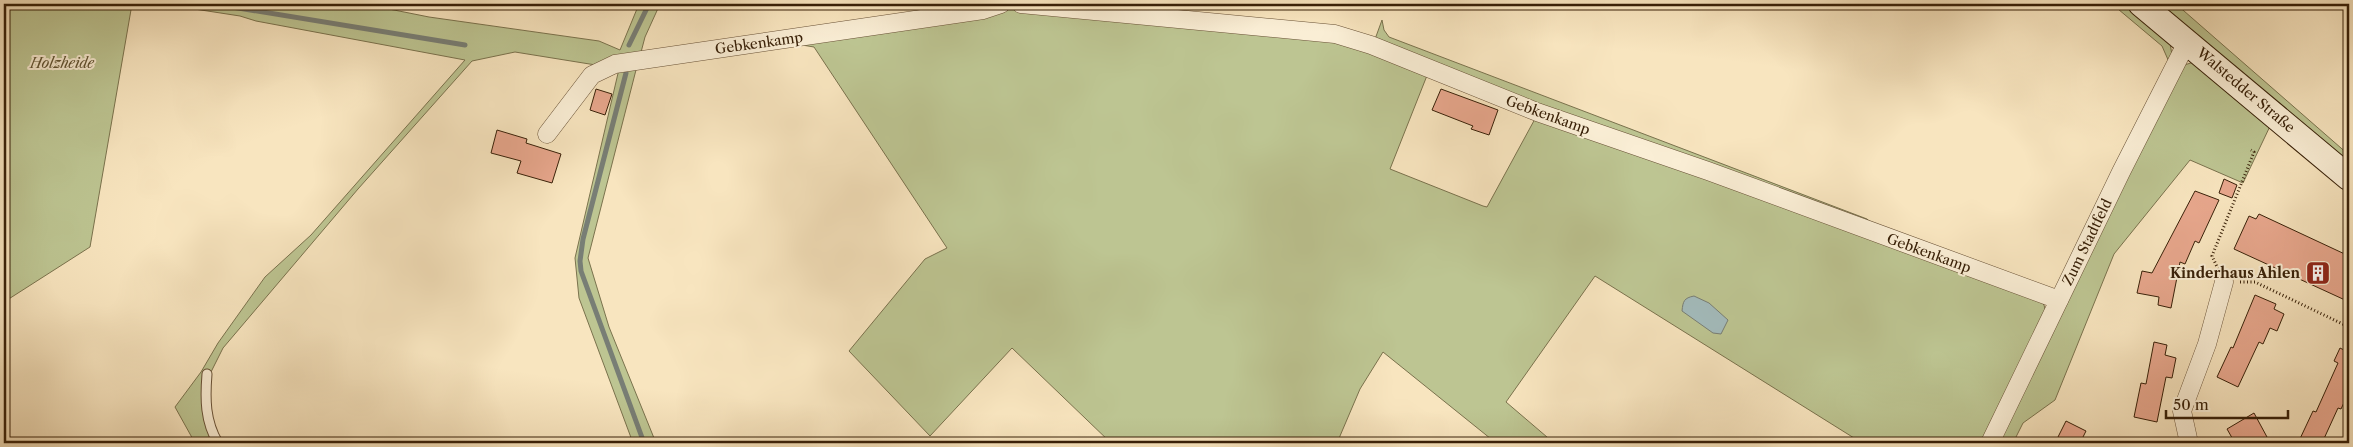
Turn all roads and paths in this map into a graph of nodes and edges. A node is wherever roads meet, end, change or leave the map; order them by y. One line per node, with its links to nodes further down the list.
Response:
1 (1001, 4): 5 (street, Gebkenkamp)
2 (1021, 4): 9 (street, Gebkenkamp)
3 (2141, 4): 4 (main road, Walstedder Straße)
4 (2188, 42): 7 (main road, Walstedder Straße); 9 (street, Zum Stadtfeld)
5 (547, 134)
6 (2250, 150): 8 (path)
7 (2349, 178)
8 (2224, 282): 10 (path); 14 (street)
9 (2059, 300): 13 (street, Zum Stadtfeld)
10 (2349, 327)
11 (207, 374): 12 (lane)
12 (218, 443)
13 (1990, 443)
14 (2189, 443)

